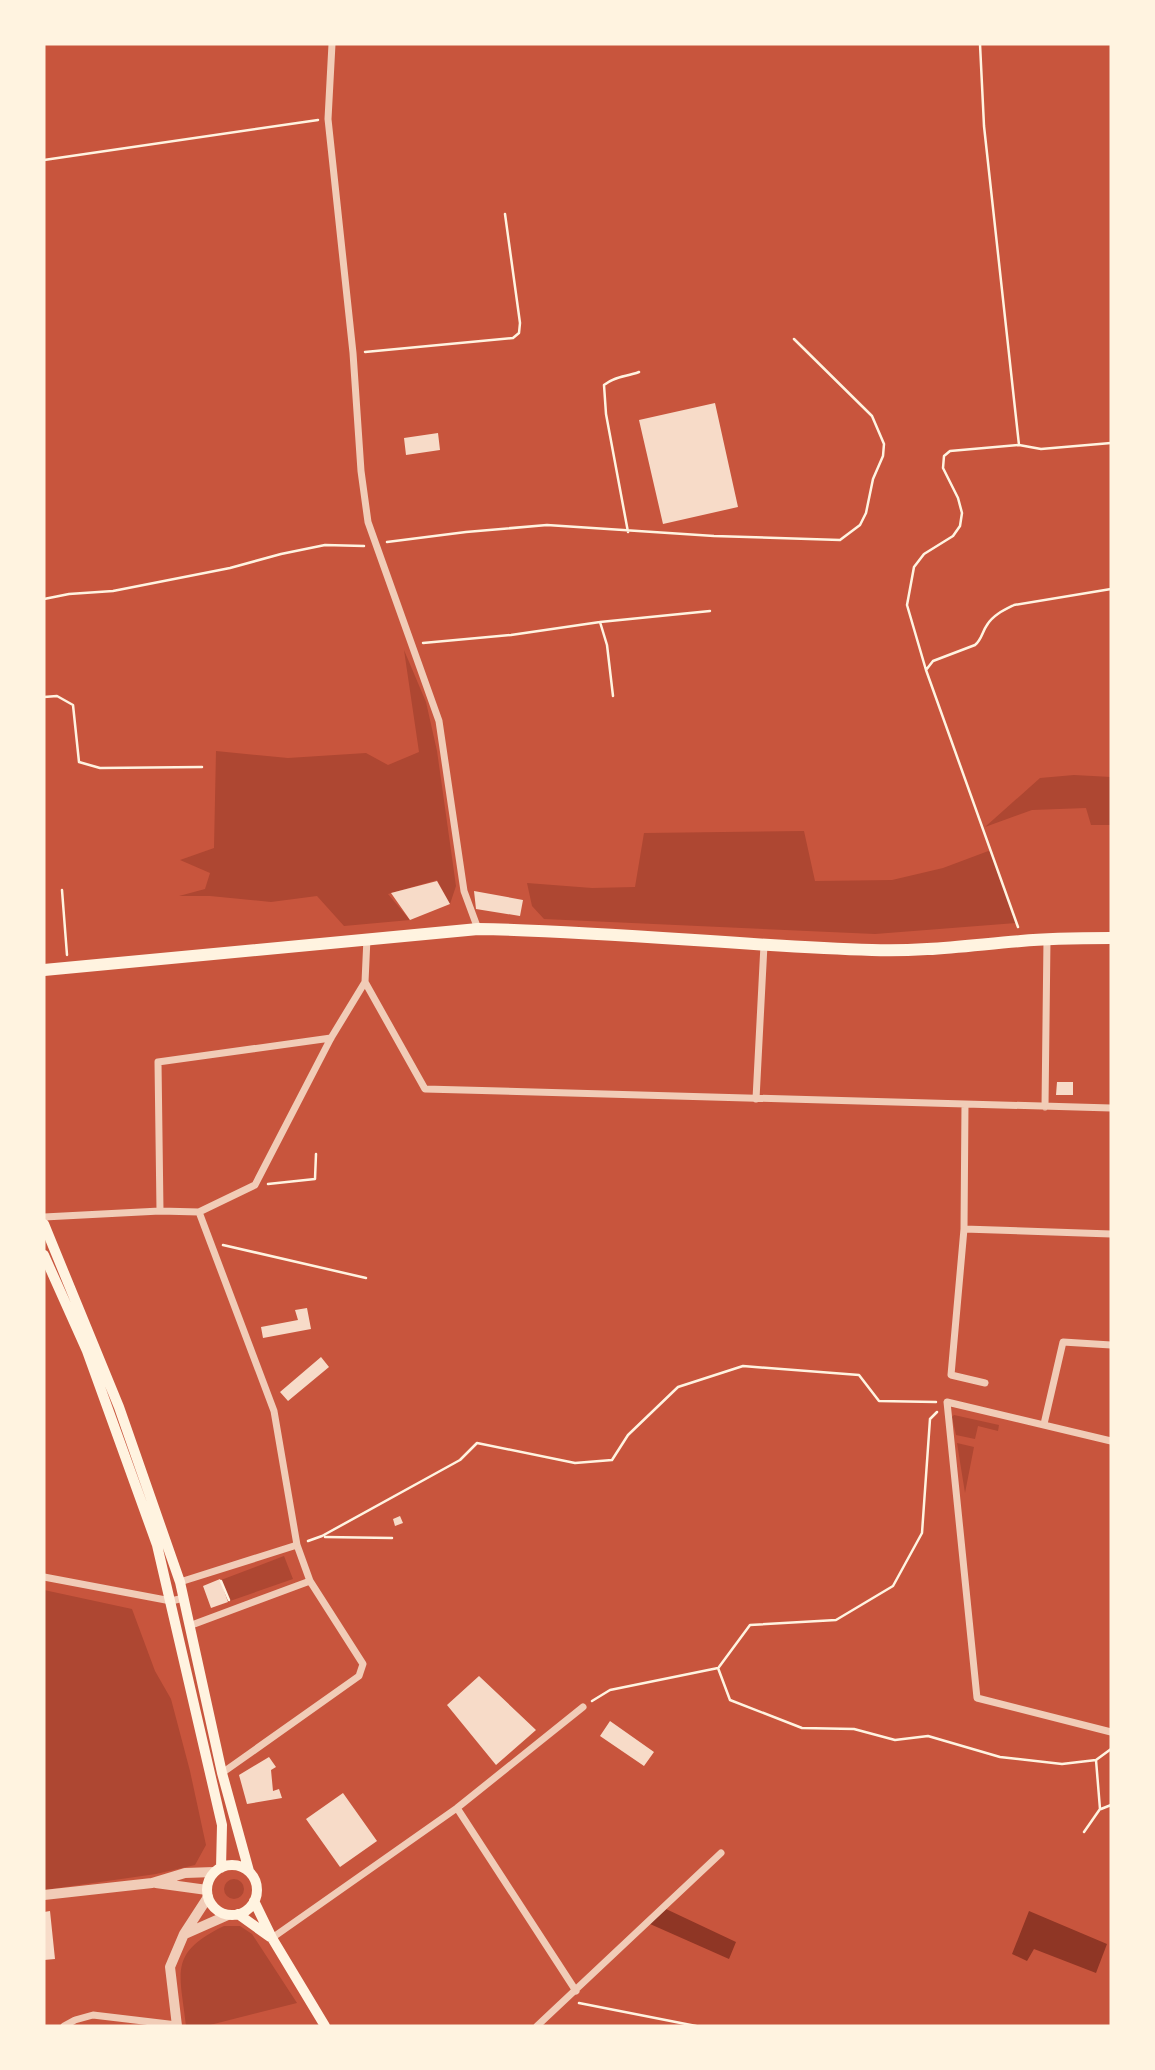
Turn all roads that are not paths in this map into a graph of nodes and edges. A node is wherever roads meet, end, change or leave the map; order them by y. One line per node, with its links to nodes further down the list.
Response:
1 (331, 44): 2 (street)
2 (478, 929): 3 (main road); 6 (main road)
3 (367, 938): 7 (main road); 10 (street)
4 (1111, 938): 5 (main road)
5 (1047, 939): 6 (main road); 14 (street)
6 (764, 945): 12 (street)
7 (68, 969): 8 (main road); 9 (main road)
8 (44, 970)
9 (44, 981)
10 (365, 982): 11 (street); 12 (street)
11 (331, 1038): 16 (street); 17 (street)
12 (756, 1099): 13 (street)
13 (965, 1104): 14 (street); 20 (street)
14 (1045, 1107): 15 (street)
15 (1111, 1108)
16 (160, 1211): 17 (street); 18 (street)
17 (199, 1212): 27 (street)
18 (44, 1217)
19 (44, 1224): 30 (main road)
20 (964, 1229): 21 (street); 24 (street)
21 (1111, 1234)
22 (44, 1255): 32 (main road)
23 (1111, 1345): 25 (street)
24 (985, 1383)
25 (1044, 1424): 26 (street); 35 (street)
26 (1111, 1441)
27 (297, 1545): 29 (street); 30 (street)
28 (44, 1577): 32 (street)
29 (310, 1581): 33 (street); 36 (street)
30 (180, 1582): 31 (main road)
31 (184, 1598): 32 (street); 33 (main road)
32 (171, 1601): 39 (main road)
33 (189, 1626): 36 (main road)
34 (583, 1707): 37 (street)
35 (1111, 1733)
36 (222, 1773): 40 (main road)
37 (457, 1808): 47 (street); 48 (street)
38 (721, 1853): 48 (street)
39 (218, 1870): 40 (main road); 41 (street); 42 (main road)
40 (249, 1871): 44 (main road)
41 (152, 1883): 42 (street); 43 (street)
42 (207, 1893): 45 (main road); 46 (street)
43 (44, 1895)
44 (254, 1901): 45 (main road); 47 (main road)
45 (233, 1914): 46 (street); 47 (main road)
46 (184, 1934): 49 (street)
47 (272, 1938): 51 (main road)
48 (576, 1991): 52 (street)
49 (177, 2025): 50 (street)
50 (64, 2026)
51 (325, 2026)
52 (537, 2026)

